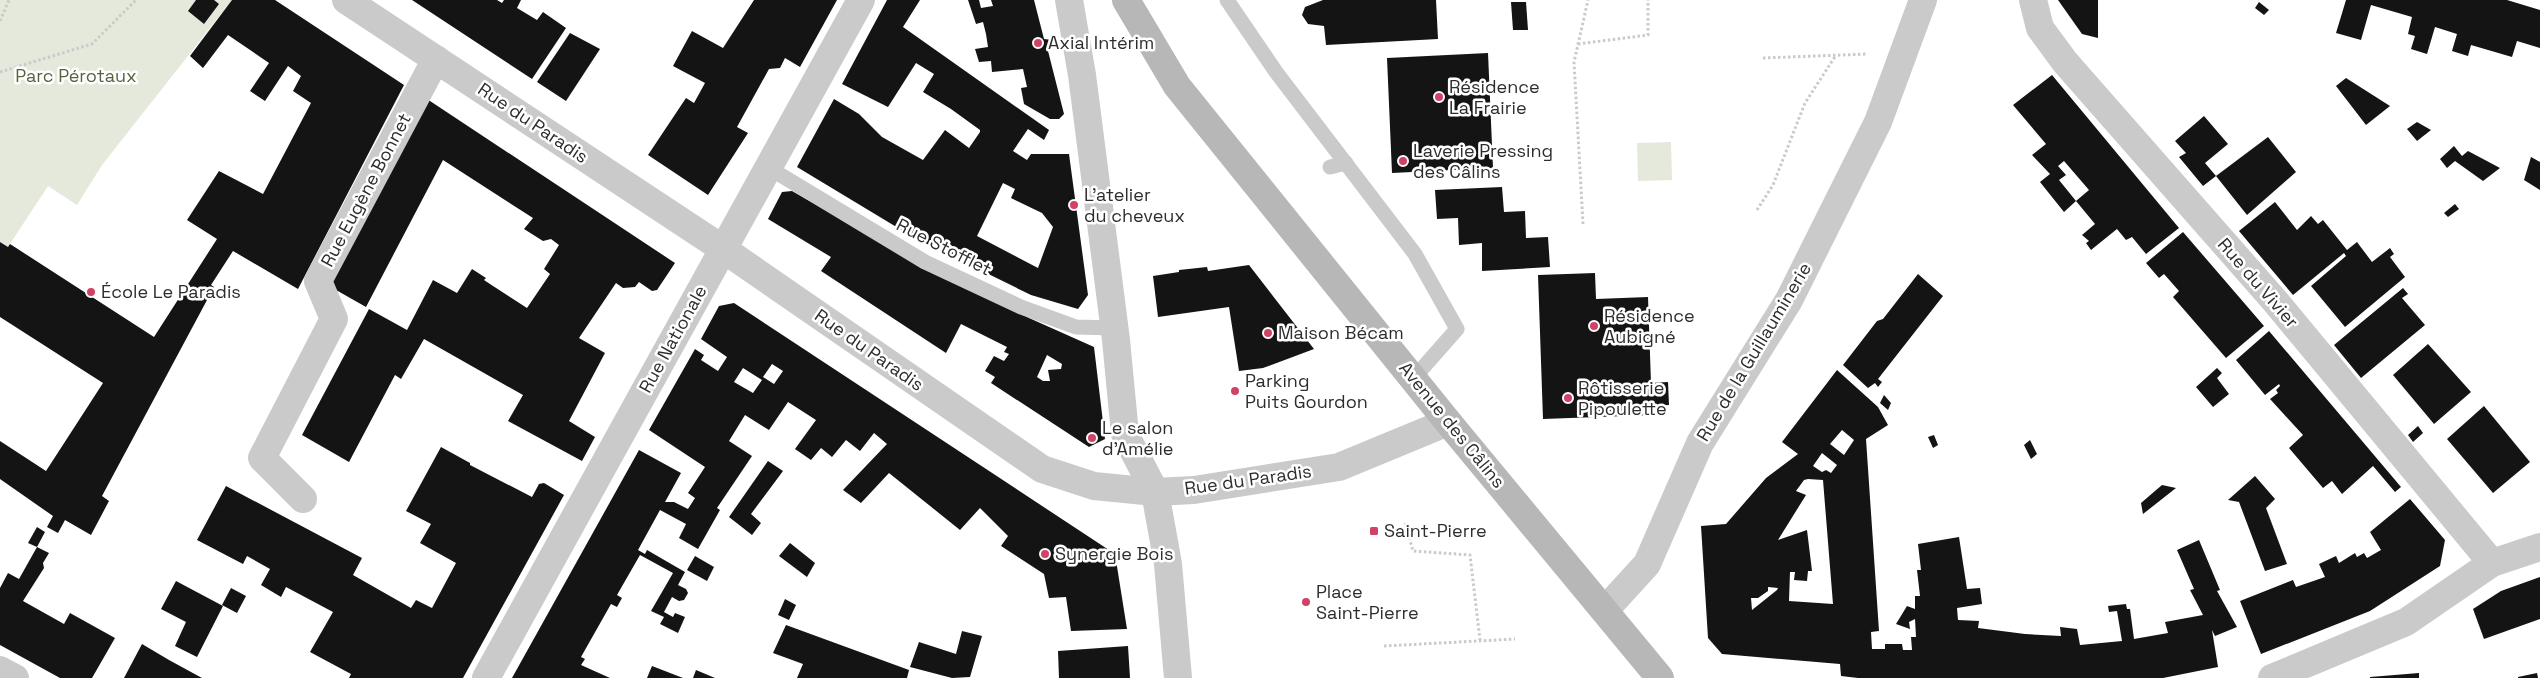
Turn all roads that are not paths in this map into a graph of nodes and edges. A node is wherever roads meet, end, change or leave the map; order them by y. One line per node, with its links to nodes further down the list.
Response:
1 (346, 0): 8 (street, Rue du Paradis)
2 (861, 0): 11 (street, Rue Nationale)
3 (1069, 0): 13 (street)
4 (1126, 0): 14 (main road, Avenue des Câlins)
5 (1227, 0): 9 (lane)
6 (1923, 0): 20 (street, Rue de la Guillauminerie)
7 (2033, 0): 19 (street, Rue du Vivier)
8 (436, 59): 12 (street, Rue du Paradis); 17 (street, Rue Eugène Bonnet)
9 (1346, 163): 10 (lane); 14 (lane)
10 (1330, 167)
11 (769, 168): 12 (street, Rue Nationale); 13 (lane, Rue Stofflet)
12 (723, 249): 16 (street, Rue du Paradis); 23 (street, Rue Nationale)
13 (1114, 328): 16 (street)
14 (1413, 379): 15 (main road, Avenue des Câlins)
15 (1448, 422): 16 (street, Rue du Paradis); 20 (main road, Avenue des Câlins)
16 (1155, 492): 24 (street)
17 (302, 499)
18 (2540, 547): 19 (street)
19 (2492, 562): 26 (street)
20 (1605, 610): 25 (main road, Avenue des Câlins)
21 (0, 670): 22 (street)
22 (15, 678)
23 (486, 678)
24 (1178, 678)
25 (1660, 678)
26 (2272, 678)

